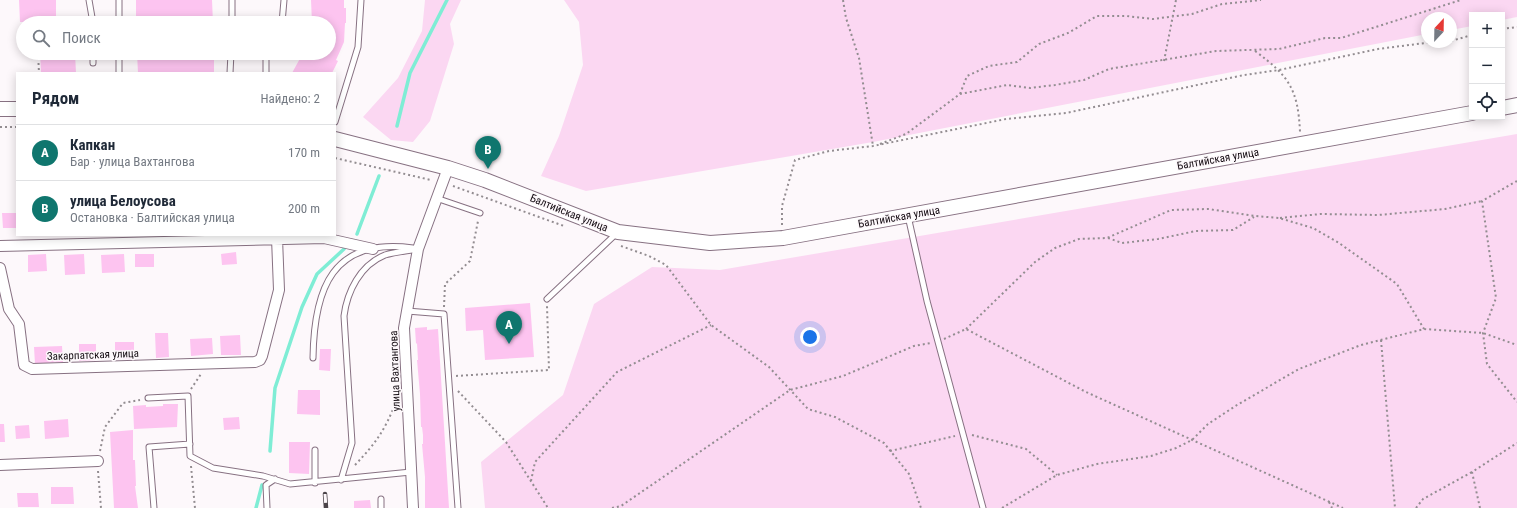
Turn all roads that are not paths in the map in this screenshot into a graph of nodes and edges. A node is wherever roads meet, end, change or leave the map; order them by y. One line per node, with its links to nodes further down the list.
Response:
1 (88, 0): 6 (lane)
2 (119, 0): 7 (lane)
3 (232, 0): 8 (lane)
4 (284, 0): 9 (lane)
5 (361, 0): 23 (lane)
6 (91, 16)
7 (119, 16)
8 (232, 16)
9 (283, 16)
10 (93, 60): 14 (lane)
11 (119, 60): 15 (lane)
12 (231, 60): 16 (lane)
13 (266, 60): 17 (lane)
14 (93, 64)
15 (119, 72)
16 (230, 72)
17 (266, 72)
18 (1517, 105): 19 (main road)
19 (1505, 107)
20 (0, 109): 21 (main road)
21 (16, 109)
22 (1469, 114): 28 (main road, Балтийская улица)
23 (336, 119)
24 (336, 139): 25 (main road, Балтийская улица)
25 (448, 168): 26 (street, улица Вахтангова); 29 (main road, Балтийская улица)
26 (436, 198): 27 (lane); 33 (street, улица Вахтангова)
27 (480, 213)
28 (908, 215): 29 (main road, Балтийская улица); 53 (lane)
29 (613, 237): 35 (lane)
30 (277, 238): 31 (street); 32 (street); 34 (street, Закарпатская улица)
31 (0, 246)
32 (373, 249): 33 (lane); 37 (lane)
33 (418, 249): 36 (street, улица Вахтангова); 45 (lane)
34 (0, 268)
35 (547, 299)
36 (407, 311): 43 (street, улица Вахтангова); 52 (lane)
37 (313, 358)
38 (148, 398): 39 (lane)
39 (190, 444): 44 (lane); 48 (lane)
40 (315, 450): 46 (lane)
41 (98, 461): 42 (street)
42 (0, 465)
43 (411, 472): 45 (lane); 51 (street, улица Вахтангова)
44 (275, 479): 46 (lane); 49 (lane)
45 (340, 480): 46 (lane)
46 (315, 483)
47 (381, 499): 50 (lane)
48 (154, 508)
49 (267, 508)
50 (381, 508)
51 (413, 508)
52 (458, 508)
53 (983, 508)

